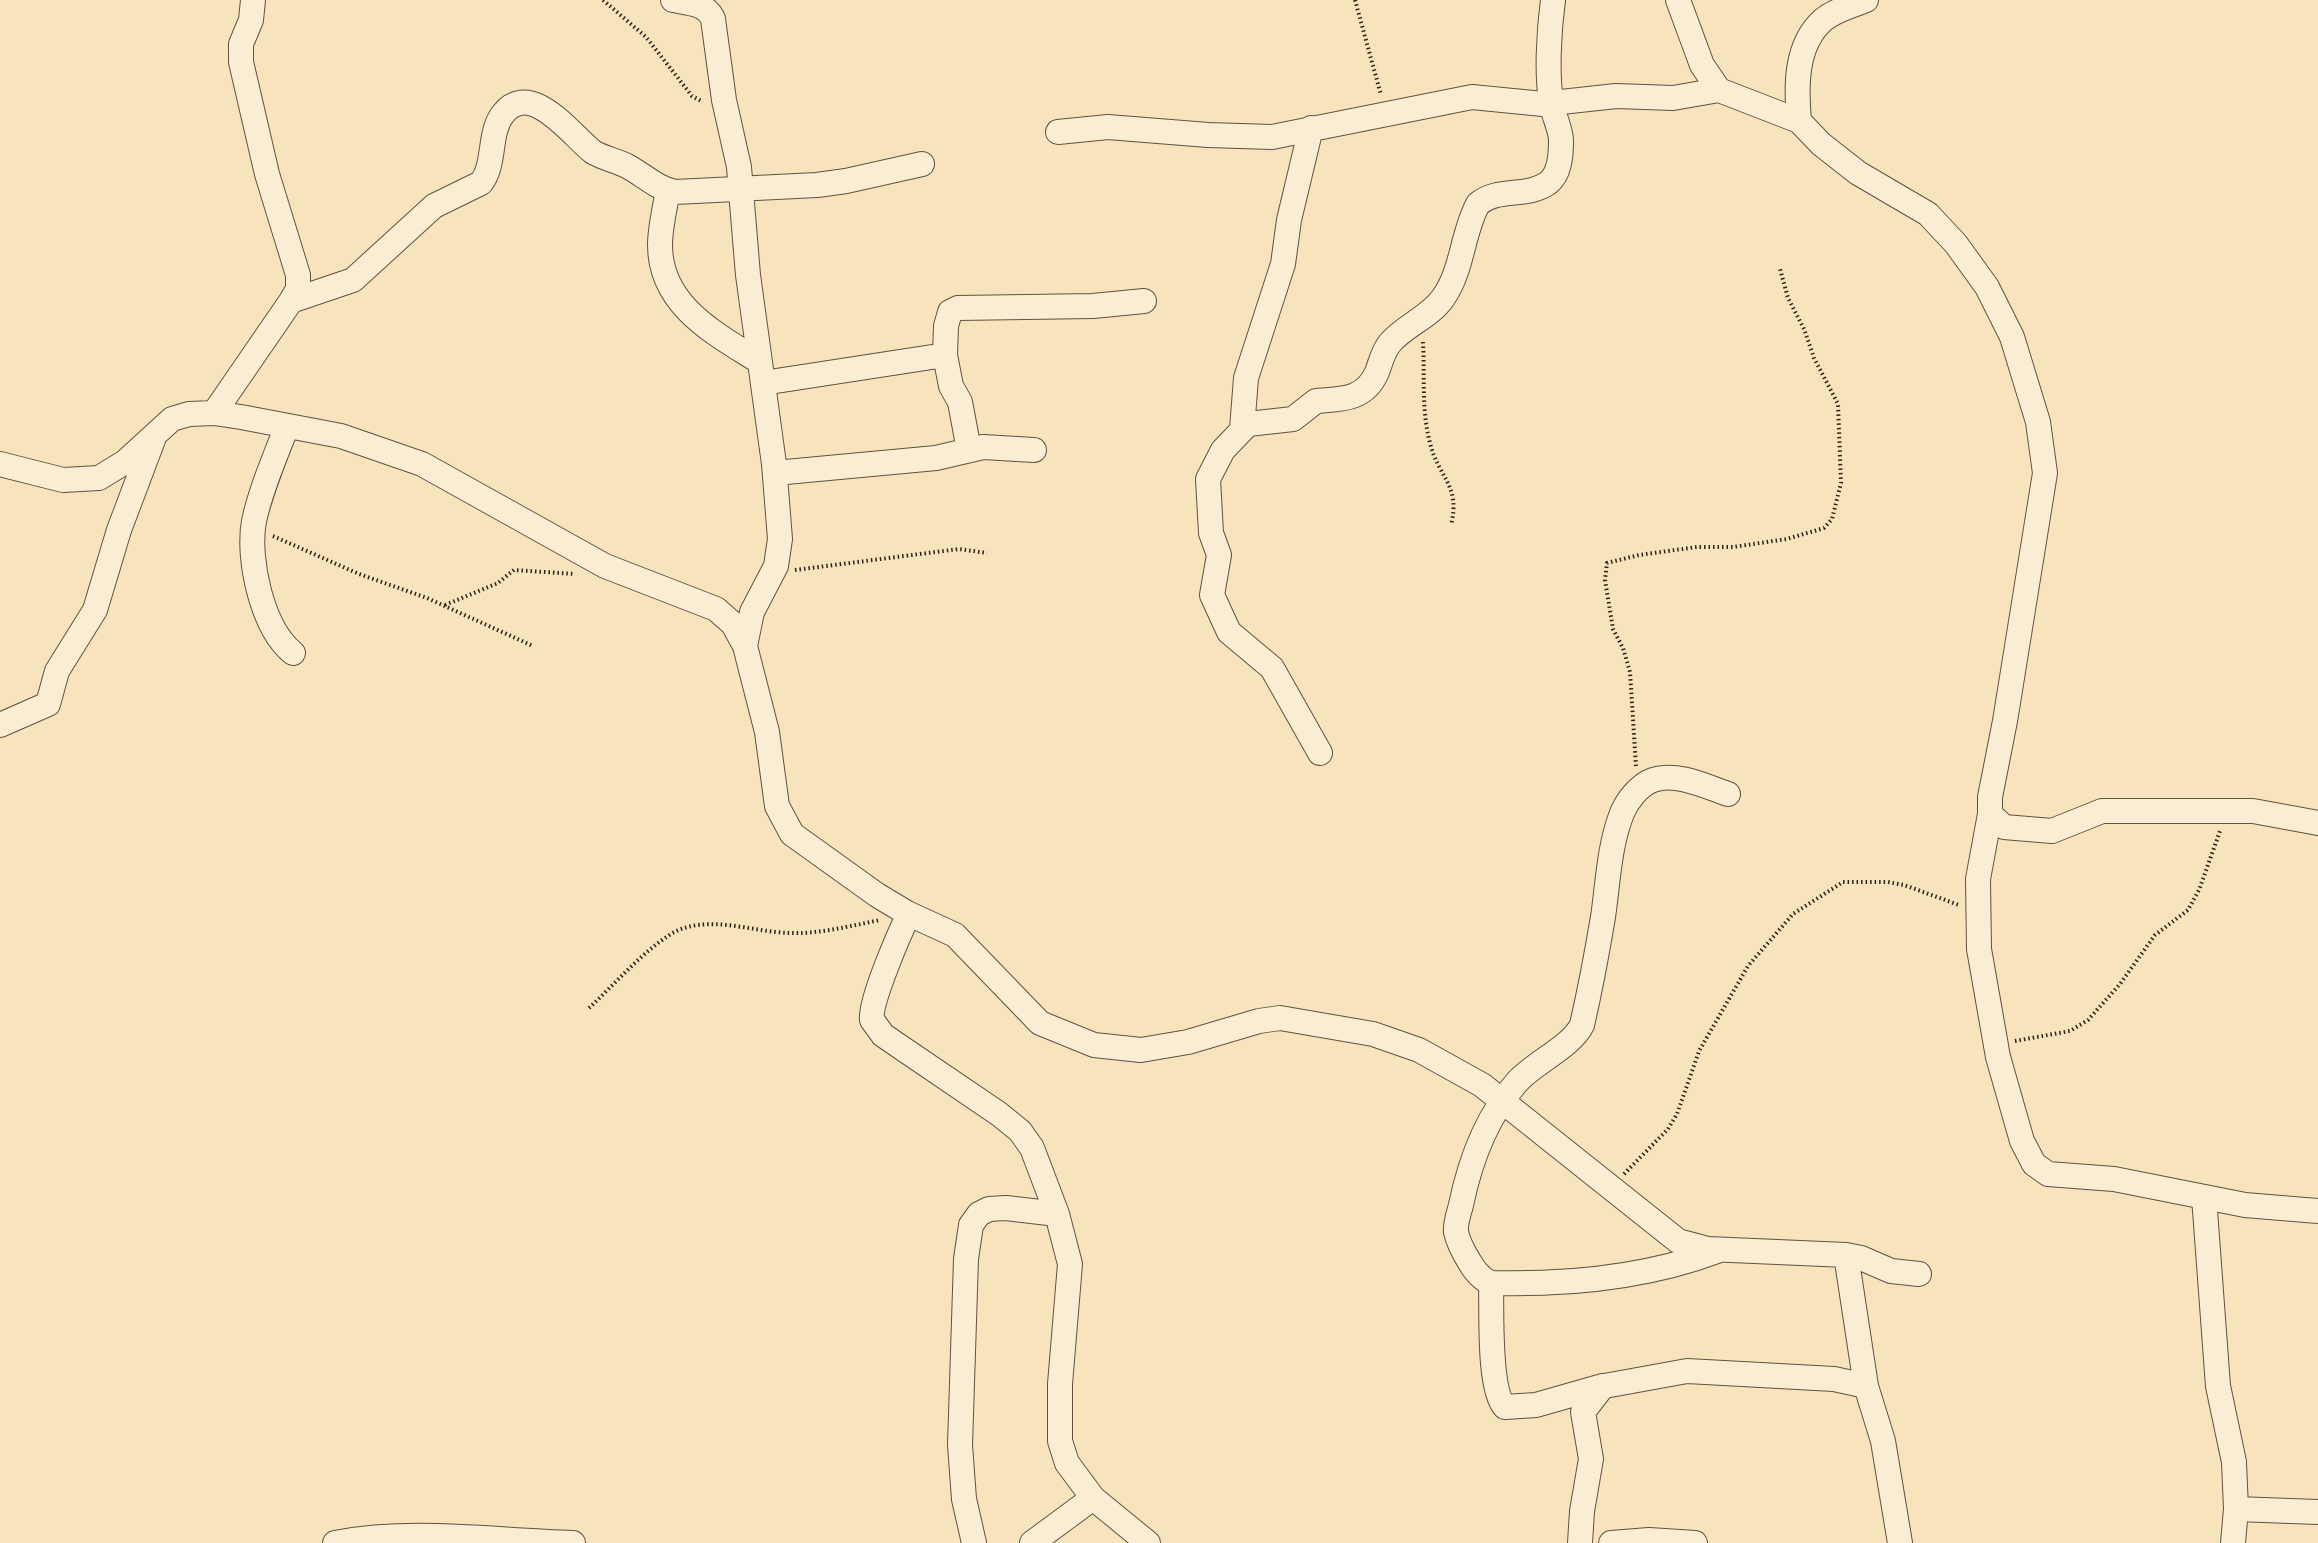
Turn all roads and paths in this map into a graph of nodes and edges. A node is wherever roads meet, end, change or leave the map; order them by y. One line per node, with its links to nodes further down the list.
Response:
1 (253, 0): 20 (street)
2 (603, 0): 12 (path)
3 (673, 0): 8 (street)
4 (1355, 0): 11 (path)
5 (1554, 0): 10 (street)
6 (1678, 0): 9 (street)
7 (1866, 0): 13 (street)
8 (702, 3): 12 (street)
9 (1719, 90): 10 (street); 13 (street)
10 (1552, 104): 11 (street); 22 (street)
11 (1386, 116): 14 (street)
12 (729, 120): 17 (street)
13 (1799, 122): 47 (street)
14 (1311, 128): 15 (street); 27 (street)
15 (1058, 132)
16 (922, 164): 17 (street)
17 (741, 189): 18 (street); 24 (street)
18 (668, 190): 20 (street); 24 (street)
19 (1780, 269): 44 (path)
20 (291, 301): 25 (street)
21 (1144, 301): 23 (street)
22 (1415, 325): 27 (street); 34 (path)
23 (945, 355): 24 (street); 29 (street)
24 (762, 372): 32 (street)
25 (214, 413): 26 (street); 28 (street)
26 (287, 426): 33 (street); 40 (street)
27 (1242, 429): 43 (street)
28 (155, 435): 31 (street); 42 (street)
29 (969, 450): 30 (street); 32 (street)
30 (1034, 450)
31 (0, 464)
32 (775, 473): 36 (street)
33 (254, 525): 38 (path); 41 (street)
34 (1451, 525)
35 (987, 553): 36 (path)
36 (773, 572): 40 (street)
37 (580, 574): 38 (path)
38 (445, 606): 39 (path)
39 (533, 646)
40 (745, 646): 50 (street)
41 (293, 653)
42 (0, 725)
43 (1320, 753)
44 (1635, 793): 45 (street); 53 (street)
45 (1728, 794)
46 (2234, 810): 47 (street); 48 (street); 52 (path)
47 (1990, 814): 49 (street)
48 (2318, 824)
49 (1977, 909): 52 (street); 54 (path)
50 (908, 914): 51 (path); 53 (street); 57 (street)
51 (589, 1008)
52 (1995, 1041): 55 (street)
53 (1502, 1101): 54 (street); 61 (street)
54 (1610, 1187): 58 (street)
55 (2204, 1197): 56 (street); 65 (street)
56 (2318, 1211)
57 (1057, 1214): 64 (street); 69 (street)
58 (1719, 1250): 59 (street); 61 (street)
59 (1846, 1255): 60 (street); 63 (street)
60 (1919, 1274)
61 (1491, 1283): 62 (street)
62 (1603, 1386): 63 (street); 72 (street)
63 (1866, 1386): 75 (street)
64 (1094, 1498): 70 (street); 71 (street)
65 (2236, 1509): 66 (street); 76 (street)
66 (2318, 1512)
67 (335, 1543): 68 (street)
68 (573, 1543)
69 (974, 1543)
70 (1032, 1543)
71 (1148, 1543)
72 (1580, 1543)
73 (1611, 1543): 74 (street)
74 (1695, 1543)
75 (1900, 1543)
76 (2233, 1543)

